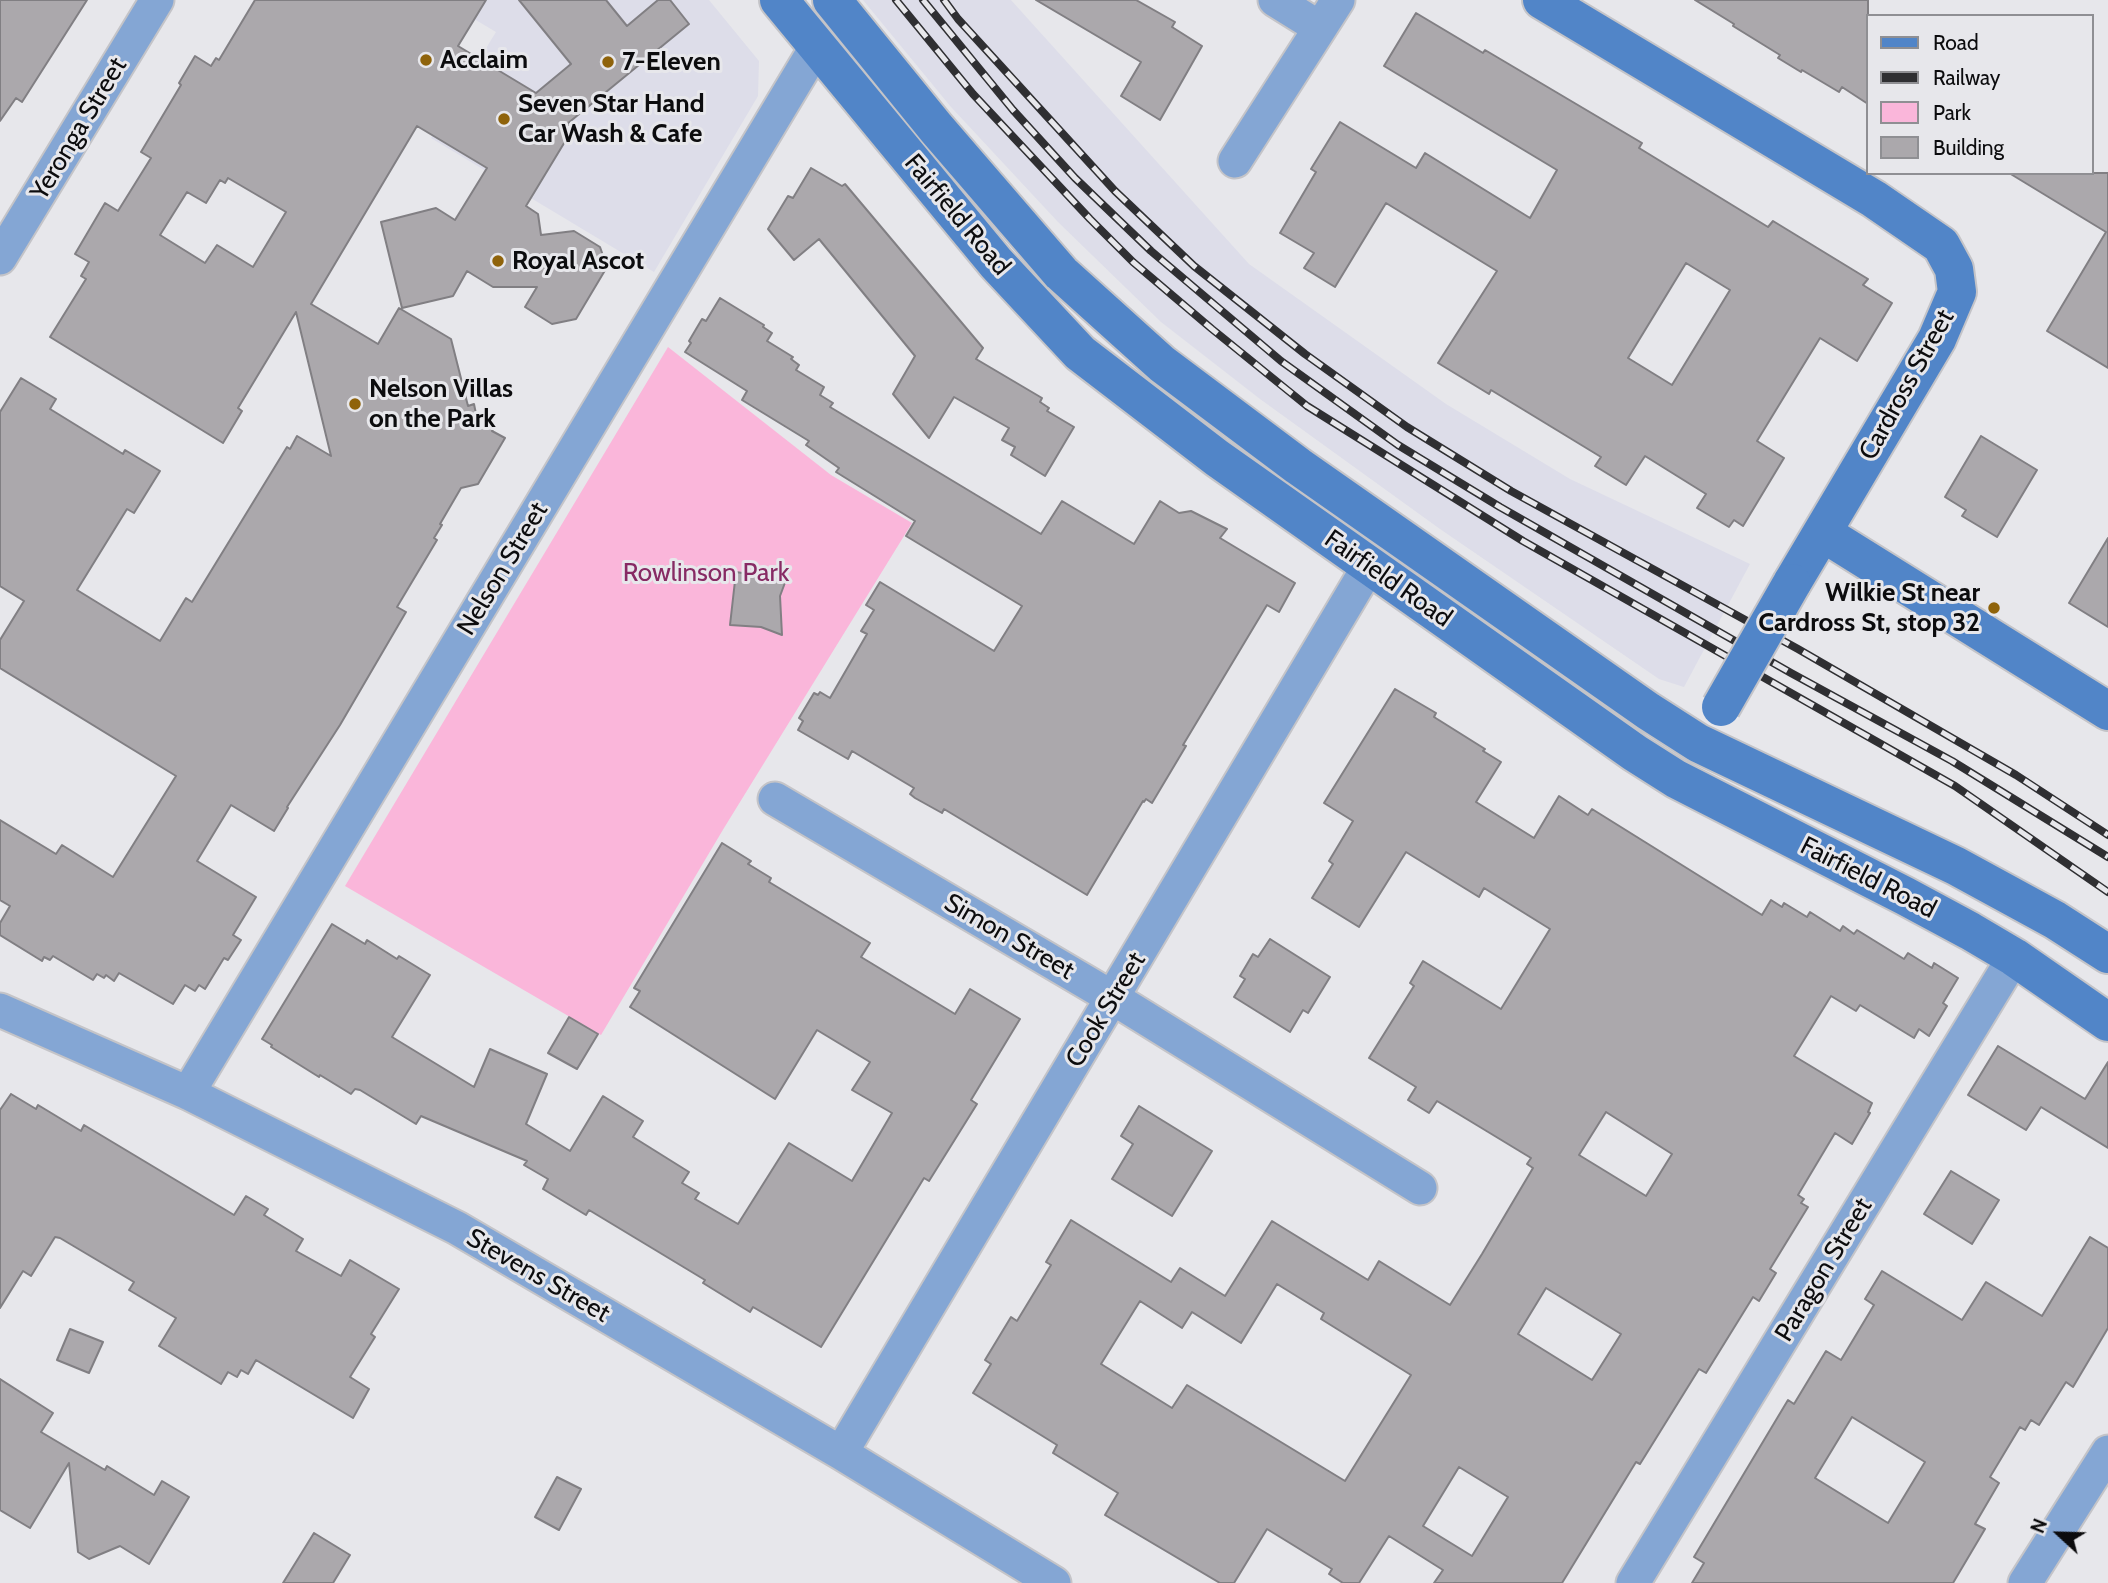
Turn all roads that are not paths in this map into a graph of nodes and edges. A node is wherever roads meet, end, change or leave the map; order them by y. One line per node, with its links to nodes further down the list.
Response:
1 (158, 0): 10 (street, Yeronga Street)
2 (779, 0): 8 (main road, Fairfield Road)
3 (832, 0): 14 (main road, Fairfield Road)
4 (1275, 0): 7 (street)
5 (1338, 0): 7 (street)
6 (1542, 0): 11 (main road, Cardross Street)
7 (1321, 28): 9 (street)
8 (817, 46): 12 (main road, Fairfield Road); 22 (street, Nelson Street)
9 (1235, 161)
10 (0, 258)
11 (1823, 533): 13 (main road); 14 (main road, Cardross Street, bridge)
12 (1369, 566): 15 (main road, Fairfield Road); 19 (street, Cook Street)
13 (2108, 711)
14 (1698, 743): 15 (main road, Cardross Street); 17 (main road, Fairfield Road)
15 (1676, 779): 18 (main road, Fairfield Road)
16 (775, 799): 19 (street, Simon Street)
17 (2108, 954)
18 (2014, 957): 21 (main road, Fairfield Road); 27 (street, Paragon Street)
19 (1113, 998): 23 (street, Simon Street); 25 (street, Cook Street)
20 (0, 1010): 22 (street, Stevens Street)
21 (2108, 1022)
22 (188, 1093): 25 (street, Stevens Street)
23 (1420, 1188)
24 (2108, 1452): 28 (street)
25 (841, 1453): 26 (street, Stevens Street)
26 (1054, 1583)
27 (1633, 1583)
28 (2025, 1583)

